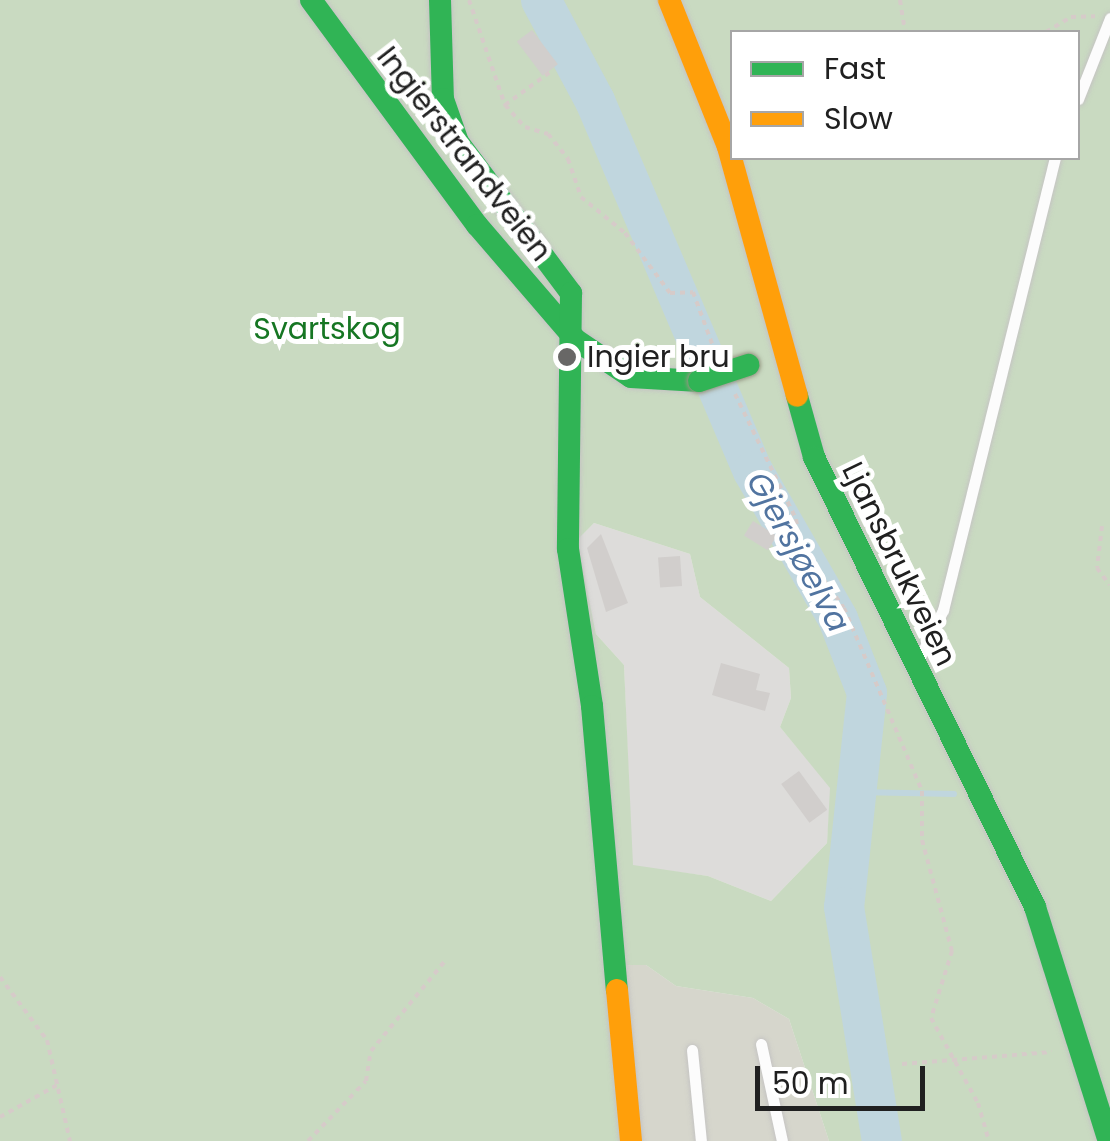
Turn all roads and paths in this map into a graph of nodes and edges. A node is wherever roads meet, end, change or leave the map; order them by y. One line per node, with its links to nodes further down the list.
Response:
1 (312, 0): 17 (main road, Ingierstrandveien)
2 (440, 0): 17 (main road, Ingierstrandveien)
3 (469, 0): 12 (path)
4 (670, 0): 13 (main road, Ljansbrukveien)
5 (900, 0): 8 (path)
6 (1087, 14): 9 (path)
7 (1110, 18): 11 (lane)
8 (904, 30)
9 (1051, 30)
10 (554, 70): 12 (path)
11 (1080, 94)
12 (505, 105): 16 (path)
13 (730, 155)
14 (731, 160): 18 (main road, Ljansbrukveien)
15 (1055, 160): 22 (lane)
16 (692, 292)
17 (576, 340): 18 (main road, Ingierstrandveien, bridge); 34 (main road)
18 (782, 353): 22 (main road, Ljansbrukveien)
19 (783, 490): 28 (path)
20 (1102, 526): 21 (path)
21 (1110, 585)
22 (914, 666): 26 (main road, Ljansbrukveien)
23 (444, 962): 33 (path)
24 (0, 977): 30 (path)
25 (761, 1044): 36 (lane)
26 (1086, 1048): 28 (path); 38 (main road, Ljansbrukveien)
27 (692, 1050): 35 (lane)
28 (948, 1061): 29 (path); 37 (path)
29 (902, 1064)
30 (59, 1084): 31 (path); 32 (path)
31 (0, 1118)
32 (70, 1141)
33 (308, 1141)
34 (631, 1141)
35 (701, 1141)
36 (782, 1141)
37 (989, 1141)
38 (1109, 1141)

